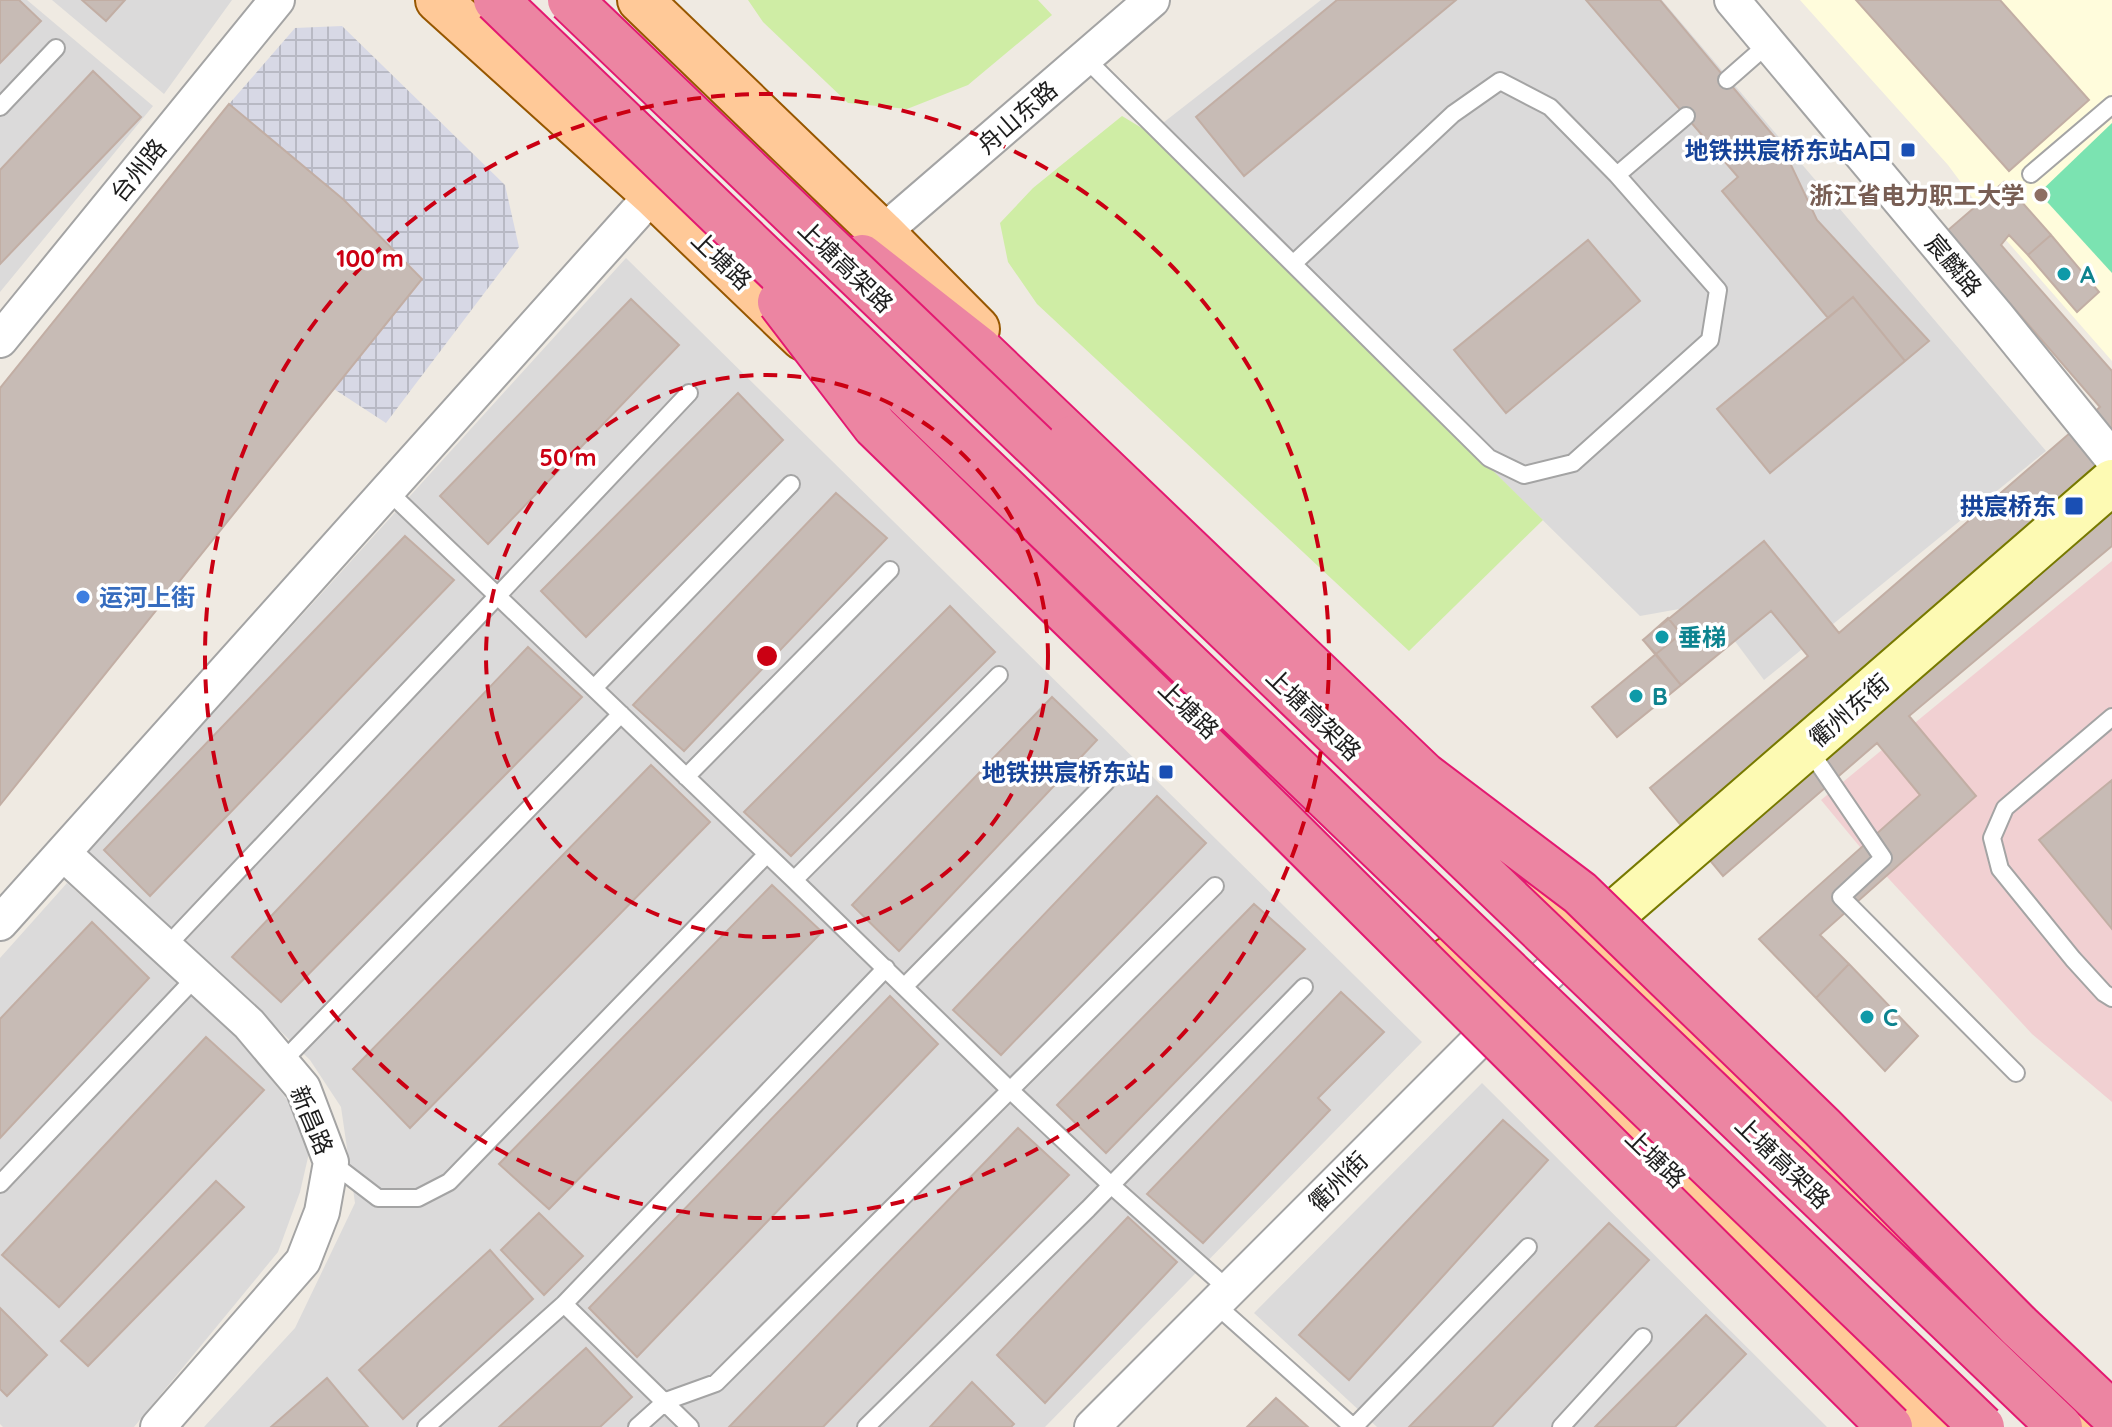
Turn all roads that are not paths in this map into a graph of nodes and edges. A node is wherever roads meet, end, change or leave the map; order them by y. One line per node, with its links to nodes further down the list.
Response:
1 (277, 0): 21 (street, 台州路)
2 (438, 0): 18 (main road, 上塘路)
3 (496, 0): 18 (highway, 上塘高架路, bridge)
4 (570, 0): 15 (highway, 上塘高架路, bridge)
5 (640, 0): 19 (main road)
6 (1152, 0): 10 (street, 舟山东路)
7 (1732, 0): 8 (street, 宸麟路)
8 (1768, 44): 11 (lane); 23 (street, 宸麟路)
9 (56, 48): 13 (lane)
10 (1085, 58): 19 (street, 舟山东路); 20 (lane)
11 (1727, 80)
12 (2112, 105): 16 (lane)
13 (0, 107)
14 (1686, 116): 17 (lane)
15 (724, 149): 60 (highway, bridge); 72 (highway, 上塘高架路, bridge)
16 (2031, 174)
17 (1617, 175): 20 (lane); 20 (lane)
18 (673, 192): 26 (street); 48 (main road, 上塘路); 69 (highway, bridge); 71 (highway, 上塘高架路, bridge)
19 (882, 233): 41 (main road)
20 (1293, 264)
21 (0, 340)
22 (689, 393): 28 (lane)
23 (2112, 458)
24 (2112, 482): 33 (street, 衢州东街)
25 (791, 484): 30 (lane)
26 (388, 491): 28 (lane); 36 (street)
27 (890, 570): 34 (lane)
28 (497, 596): 30 (lane); 42 (lane)
29 (999, 675): 38 (lane)
30 (594, 688): 31 (lane)
31 (621, 714): 34 (lane); 49 (lane)
32 (2112, 717): 47 (lane)
33 (1807, 746): 41 (street, 衢州东街); 50 (lane)
34 (686, 777): 37 (lane)
35 (1106, 782): 45 (lane)
36 (63, 853): 40 (street); 42 (street, 新昌路)
37 (767, 854): 38 (lane); 52 (lane)
38 (794, 880): 43 (lane)
39 (1215, 886): 51 (lane)
40 (0, 923)
41 (1586, 938): 48 (street, 衢州街); 73 (main road)
42 (166, 947): 44 (street, 新昌路)
43 (886, 968): 45 (lane); 57 (lane)
44 (197, 976): 49 (street, 新昌路); 53 (lane)
45 (904, 987): 51 (lane)
46 (1304, 987): 54 (lane)
47 (2112, 998)
48 (1506, 1013): 56 (street, 衢州街); 70 (main road, 上塘路)
49 (282, 1062): 52 (street, 新昌路)
50 (2016, 1073)
51 (1010, 1090): 54 (lane); 59 (lane)
52 (331, 1162): 61 (street, 新昌路)
53 (0, 1184)
54 (1111, 1185): 56 (lane); 65 (lane)
55 (1528, 1247): 67 (lane)
56 (1222, 1297): 66 (street, 衢州街); 67 (lane)
57 (564, 1304): 59 (lane); 62 (lane)
58 (1643, 1337): 68 (lane)
59 (666, 1401): 63 (lane); 64 (lane)
60 (2112, 1414)
61 (158, 1427)
62 (426, 1427)
63 (637, 1427)
64 (690, 1427)
65 (866, 1427)
66 (1092, 1427)
67 (1354, 1427)
68 (1561, 1427)
69 (1890, 1427)
70 (1932, 1427)
71 (1982, 1427)
72 (2060, 1427)
73 (2088, 1427)

